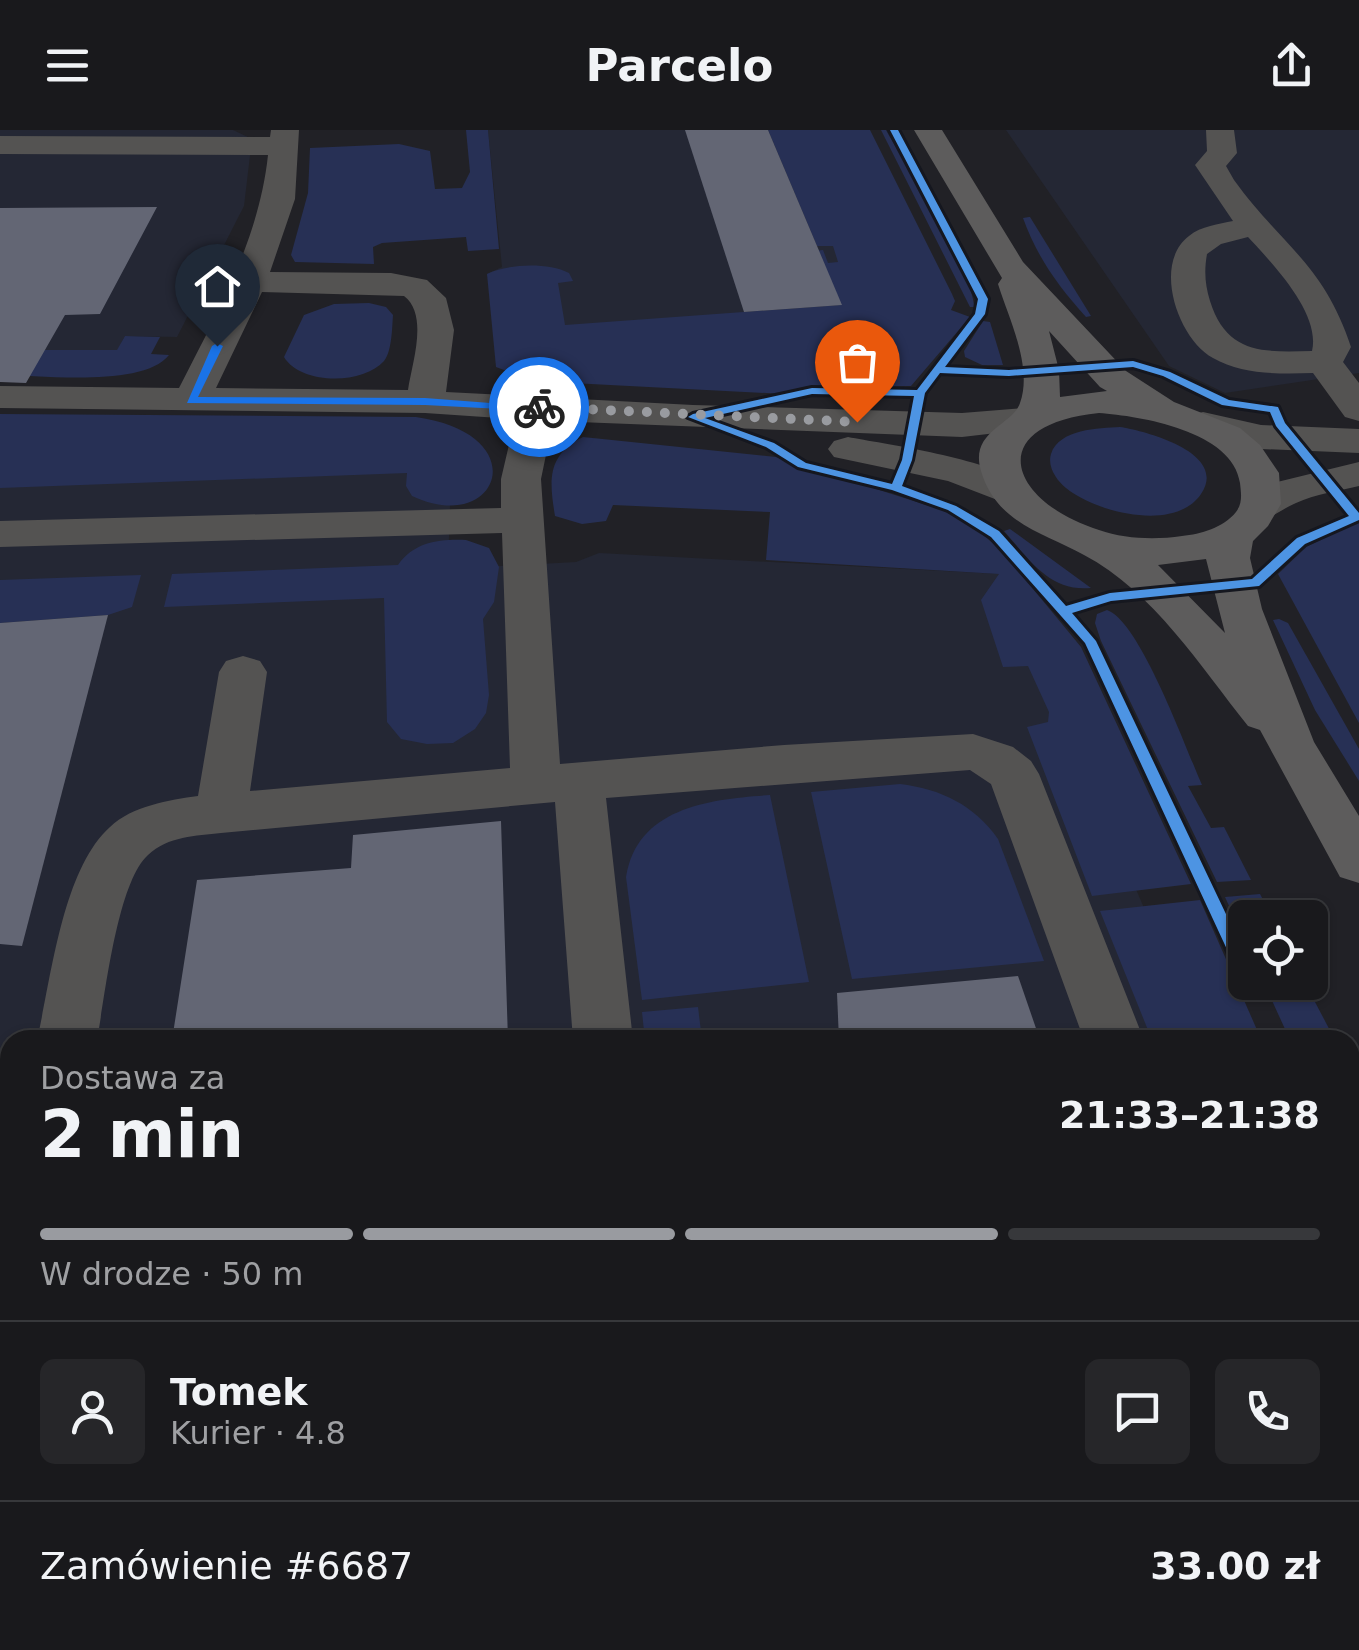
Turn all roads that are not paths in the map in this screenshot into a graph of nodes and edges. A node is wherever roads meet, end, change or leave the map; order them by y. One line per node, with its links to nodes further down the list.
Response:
1 (928, 130): 7 (main road)
2 (1220, 130): 6 (street)
3 (92, 138): 4 (street); 5 (street)
4 (284, 138): 8 (street)
5 (0, 145)
6 (1256, 226): 9 (street); 9 (street)
7 (1010, 267): 16 (main road); 17 (main road)
8 (250, 282): 11 (street); 12 (street)
9 (1324, 362): 14 (street)
10 (0, 397): 11 (street)
11 (191, 401): 12 (street)
12 (425, 402): 13 (street)
13 (538, 407): 15 (street); 21 (street)
14 (1359, 409)
15 (693, 417): 16 (street); 20 (street)
16 (1029, 418): 17 (main road); 20 (main road)
17 (1190, 419): 18 (street); 22 (main road)
18 (1359, 441)
19 (1359, 474): 22 (street)
20 (1013, 494): 24 (main road)
21 (524, 520): 23 (street); 27 (street)
22 (1247, 521): 24 (main road); 26 (main road)
23 (0, 534)
24 (1092, 541): 26 (main road)
25 (243, 672): 28 (street)
26 (1290, 744): 29 (main road)
27 (558, 785): 28 (street); 31 (street); 32 (street)
28 (221, 813): 30 (street)
29 (1359, 862)
30 (70, 1030)
31 (601, 1030)
32 (1110, 1030)

